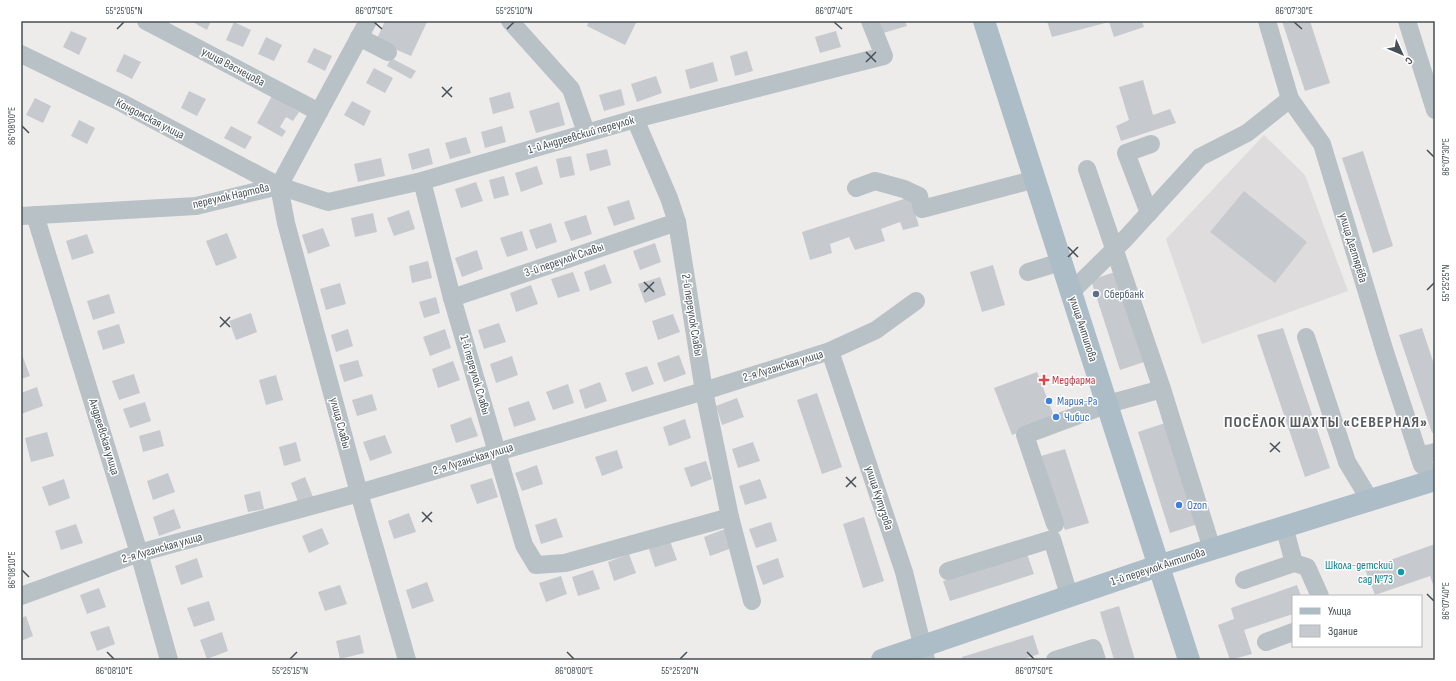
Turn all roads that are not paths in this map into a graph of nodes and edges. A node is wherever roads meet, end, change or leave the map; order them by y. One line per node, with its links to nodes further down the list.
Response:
1 (146, 21): 13 (street, улица Васнецова)
2 (368, 21): 8 (street, переулок Нартова)
3 (510, 21): 15 (street)
4 (870, 21): 14 (street, 1-й Андреевский переулок)
5 (984, 21): 18 (main road, улица Антипова)
6 (1267, 21): 11 (street, улица Дегтярёва)
7 (1407, 21): 12 (street)
8 (359, 37): 9 (street); 13 (street, переулок Нартова)
9 (388, 52)
10 (21, 54): 20 (street, Кондомская улица)
11 (1290, 99): 22 (street); 37 (street, улица Дегтярёва)
12 (1435, 110)
13 (319, 112): 20 (street, переулок Нартова)
14 (635, 119): 15 (street, 1-й Андреевский переулок); 24 (street, 2-й переулок Славы)
15 (586, 132): 19 (street, 1-й Андреевский переулок)
16 (1151, 144): 22 (street)
17 (1087, 169): 25 (street)
18 (1036, 179): 21 (street); 26 (main road, улица Антипова)
19 (422, 181): 20 (street, 1-й Андреевский переулок); 29 (street, 1-й переулок Славы)
20 (279, 186): 23 (street, переулок Нартова); 40 (street, улица Славы)
21 (856, 188)
22 (1149, 213): 25 (street)
23 (28, 216): 46 (street, Андреевская улица)
24 (676, 222): 29 (street, 3-й переулок Славы); 34 (street, 2-й переулок Славы)
25 (1115, 250): 28 (street); 33 (street)
26 (1062, 262): 27 (street); 28 (main road, улица Антипова)
27 (1028, 272)
28 (1071, 292): 35 (main road, улица Антипова)
29 (452, 298): 36 (street, 1-й переулок Славы)
30 (916, 301): 32 (street, 2-я Луганская улица)
31 (1306, 337): 41 (street)
32 (830, 351): 34 (street, 2-я Луганская улица); 57 (street, улица Кутузова)
33 (1162, 389): 35 (street); 45 (street)
34 (704, 390): 36 (street, 2-я Луганская улица); 42 (street, 2-й переулок Славы)
35 (1108, 404): 43 (street); 48 (main road, улица Антипова)
36 (498, 452): 40 (street, 2-я Луганская улица); 42 (street, 1-й переулок Славы)
37 (1427, 454): 38 (street, улица Дегтярёва)
38 (1435, 476)
39 (1435, 480): 41 (main road, 1-й переулок Антипова)
40 (359, 493): 46 (street, 2-я Луганская улица); 59 (street, улица Славы)
41 (1370, 500): 44 (main road, 1-й переулок Антипова)
42 (730, 517): 54 (street, 2-й переулок Славы)
43 (1055, 524)
44 (1284, 526): 45 (main road, 1-й переулок Антипова); 47 (street)
45 (1212, 549): 48 (main road, 1-й переулок Антипова)
46 (139, 553): 52 (street, 2-я Луганская улица); 58 (street, Андреевская улица)
47 (1294, 563): 50 (street); 51 (street)
48 (1158, 566): 53 (main road, 1-й переулок Антипова); 63 (main road, улица Антипова)
49 (948, 571): 53 (street)
50 (1244, 580)
51 (1320, 595)
52 (21, 596)
53 (1069, 596): 57 (main road, 1-й переулок Антипова)
54 (752, 601)
55 (1292, 632): 56 (street)
56 (1266, 642)
57 (924, 653): 60 (main road, 1-й переулок Антипова)
58 (169, 660)
59 (407, 660)
60 (882, 660)
61 (1054, 660): 62 (street)
62 (1097, 660)
63 (1189, 660)

